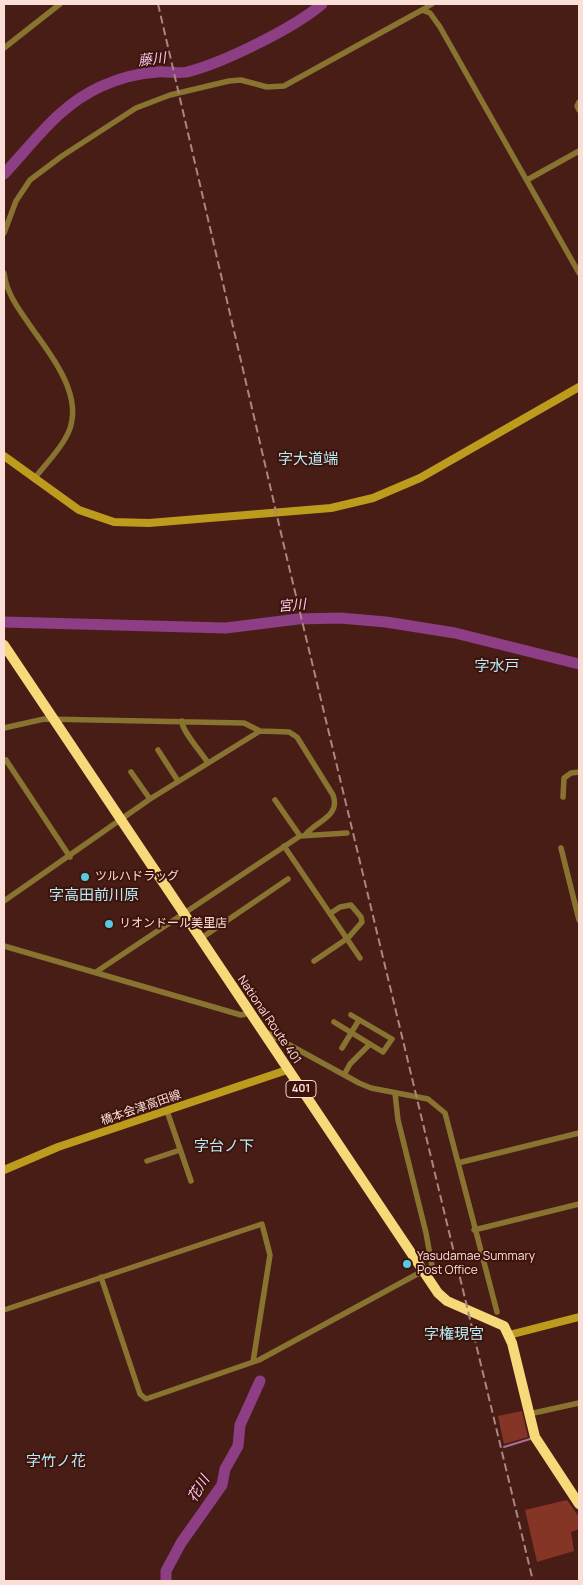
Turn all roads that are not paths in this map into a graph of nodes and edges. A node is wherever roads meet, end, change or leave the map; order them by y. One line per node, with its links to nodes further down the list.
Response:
1 (60, 4): 4 (street)
2 (432, 4): 3 (street)
3 (422, 10): 8 (street); 9 (street)
4 (4, 48)
5 (579, 102): 6 (street)
6 (579, 110)
7 (579, 151): 8 (street)
8 (527, 180): 11 (street)
9 (4, 232)
10 (4, 273): 14 (street)
11 (579, 273)
12 (579, 387): 14 (street)
13 (4, 456): 14 (street)
14 (34, 479)
15 (4, 645): 16 (highway, National Route 401 / 401)
16 (52, 719): 17 (street); 18 (street); 29 (highway, National Route 401 / 401)
17 (182, 721): 19 (street); 22 (street)
18 (4, 728)
19 (260, 731): 22 (street); 31 (street)
20 (158, 750): 25 (street)
21 (4, 762): 34 (street)
22 (208, 763): 25 (street)
23 (131, 772): 27 (street)
24 (579, 772): 26 (street)
25 (178, 781): 27 (street)
26 (563, 797)
27 (150, 800): 29 (street)
28 (275, 800): 31 (street)
29 (120, 821): 34 (street); 37 (highway, National Route 401 / 401)
30 (347, 832): 31 (street)
31 (303, 835): 32 (street)
32 (284, 846): 37 (street); 38 (street)
33 (561, 848): 39 (street)
34 (70, 857): 36 (street)
35 (288, 878): 41 (street)
36 (4, 901)
37 (182, 913): 41 (highway, National Route 401 / 401); 45 (street)
38 (331, 913): 40 (street); 40 (street)
39 (579, 920)
40 (348, 938): 43 (street); 44 (street)
41 (200, 939): 46 (highway, National Route 401 / 401)
42 (4, 946): 45 (street)
43 (360, 958)
44 (314, 962)
45 (96, 972): 46 (street)
46 (249, 1013): 50 (highway, National Route 401 / 401)
47 (351, 1015): 48 (street)
48 (359, 1020): 51 (street); 52 (street)
49 (334, 1022): 51 (street)
50 (262, 1032): 54 (highway, National Route 401 / 401); 55 (street)
51 (352, 1032): 52 (street); 53 (street)
52 (370, 1044): 55 (street)
53 (342, 1048)
54 (287, 1070): 57 (street, 橋本会津高田線); 66 (highway, National Route 401 / 401)
55 (344, 1076): 56 (street)
56 (395, 1093): 61 (street); 66 (street)
57 (167, 1111): 59 (street); 62 (street, 橋本会津高田線)
58 (579, 1133): 61 (street)
59 (180, 1150): 60 (street); 63 (street)
60 (147, 1161)
61 (458, 1163): 65 (street)
62 (4, 1170)
63 (191, 1181)
64 (579, 1204): 65 (street)
65 (474, 1230): 69 (street)
66 (424, 1271): 71 (highway, National Route 401 / 401); 72 (street)
67 (101, 1277): 68 (street); 72 (street); 72 (street)
68 (4, 1310)
69 (497, 1312)
70 (579, 1318): 71 (street)
71 (509, 1335): 74 (highway)
72 (253, 1362)
73 (579, 1403): 74 (street)
74 (529, 1414): 75 (highway)
75 (579, 1504)

